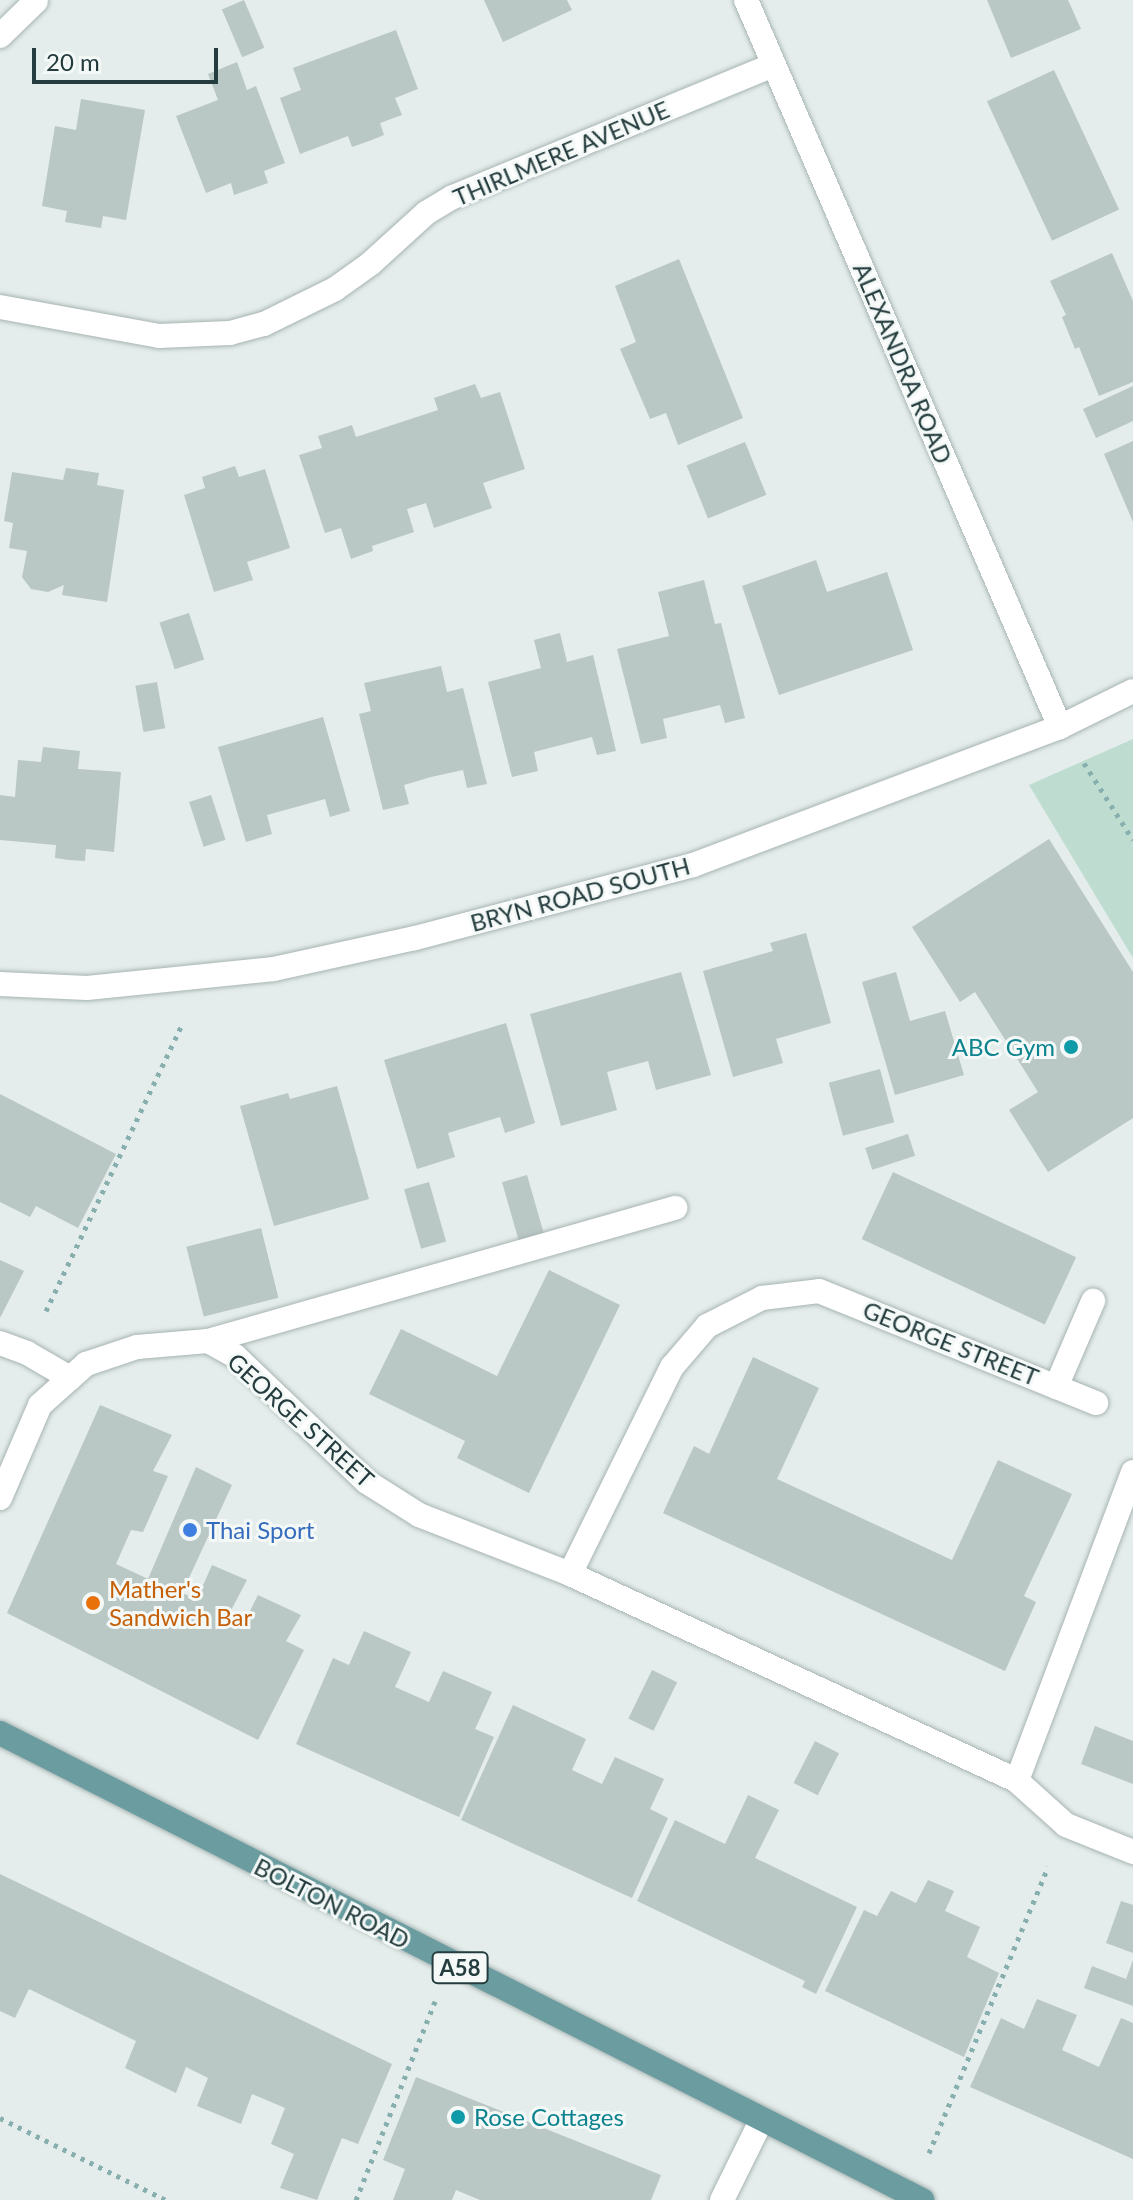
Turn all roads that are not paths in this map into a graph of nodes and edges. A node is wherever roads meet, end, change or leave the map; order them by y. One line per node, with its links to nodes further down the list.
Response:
1 (746, 0): 4 (street, ALEXANDRA ROAD)
2 (36, 1): 3 (street)
3 (0, 36)
4 (773, 65): 5 (street, THIRLMERE AVENUE); 7 (street, ALEXANDRA ROAD)
5 (0, 307)
6 (1133, 691): 7 (street, BRYN ROAD SOUTH)
7 (1060, 727): 8 (street, BRYN ROAD SOUTH)
8 (0, 984)
9 (675, 1208): 11 (street)
10 (1093, 1301): 14 (street, GEORGE STREET)
11 (208, 1341): 13 (street, GEORGE STREET); 18 (street, GEORGE STREET)
12 (0, 1343): 13 (street)
13 (70, 1378): 17 (street, GEORGE STREET)
14 (1056, 1387): 15 (street, GEORGE STREET); 18 (street, GEORGE STREET)
15 (1096, 1403)
16 (1133, 1472): 20 (street)
17 (0, 1498)
18 (570, 1574): 20 (street, GEORGE STREET)
19 (0, 1733): 22 (main road, BOLTON ROAD / A58)
20 (1017, 1781): 21 (street, GEORGE STREET)
21 (1133, 1852)
22 (761, 2121): 23 (main road, BOLTON ROAD / A58); 24 (street)
23 (917, 2198)
24 (722, 2200)

